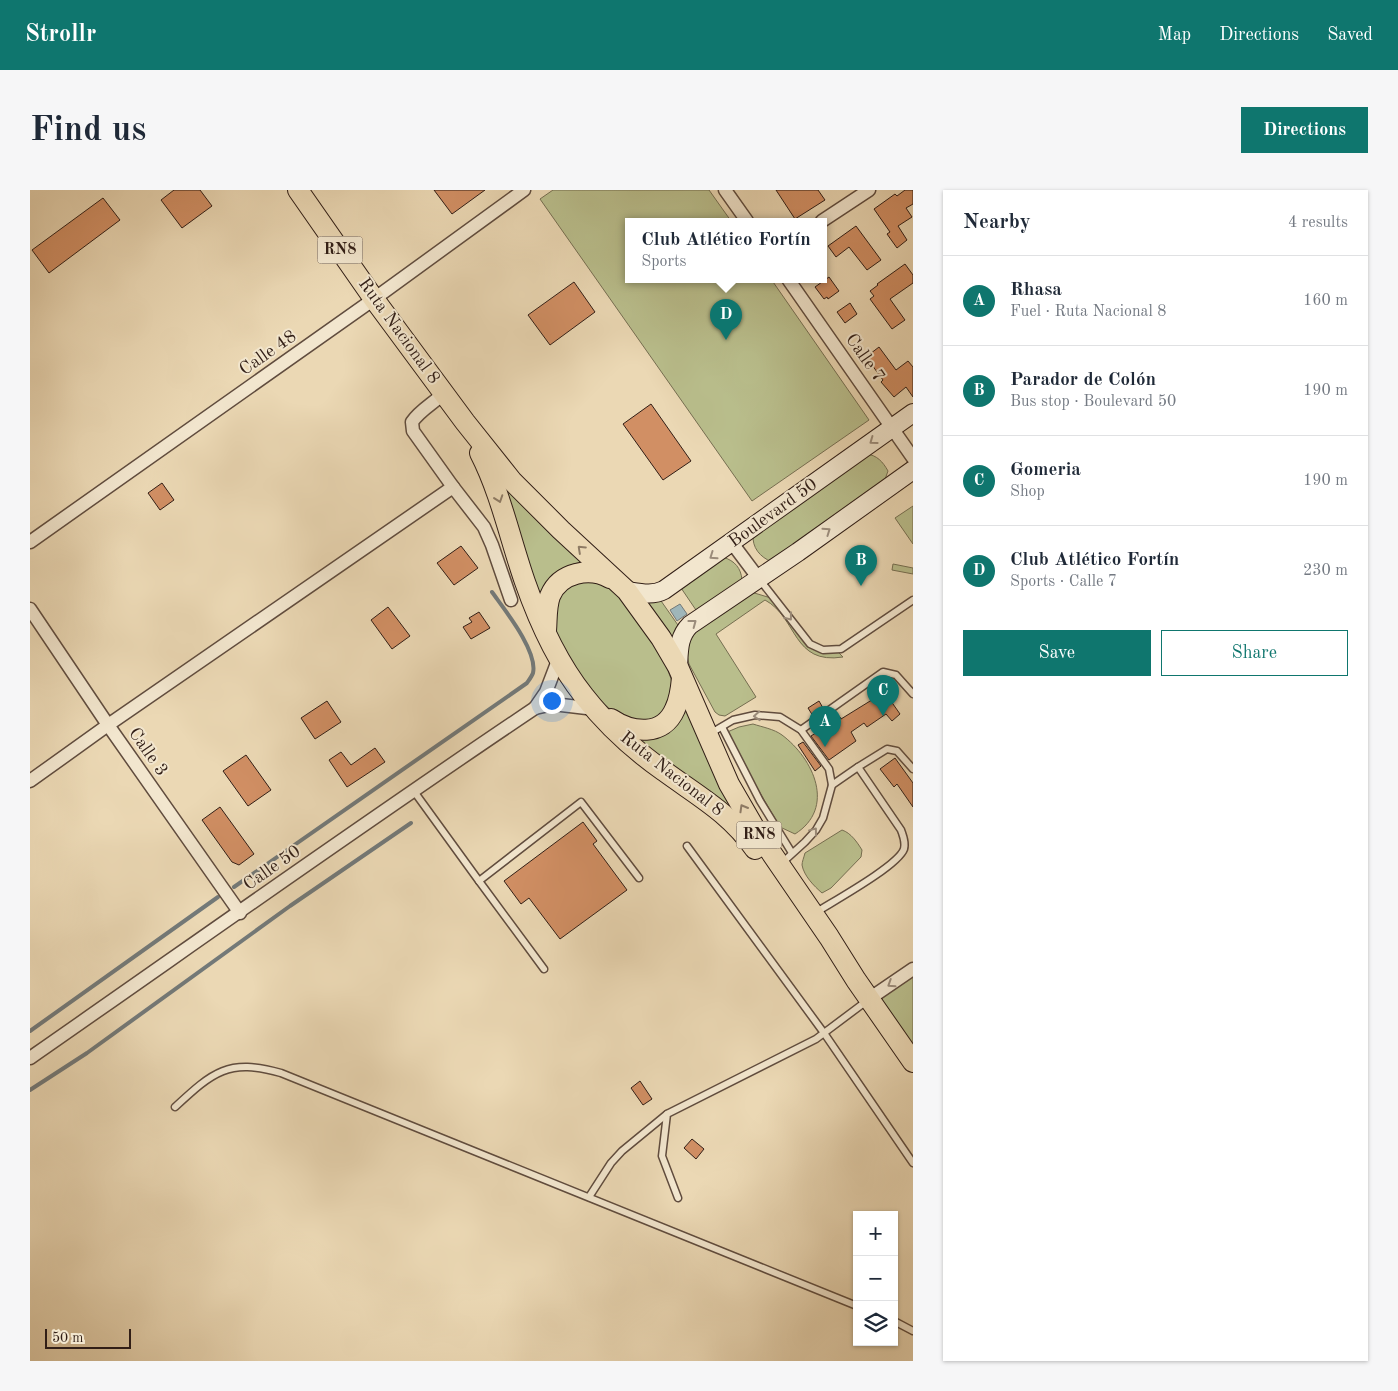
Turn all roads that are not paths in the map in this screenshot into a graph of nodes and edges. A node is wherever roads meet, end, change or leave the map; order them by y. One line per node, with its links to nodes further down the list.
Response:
1 (298, 190): 8 (highway, Ruta Nacional 8 / RN8)
2 (524, 190): 8 (street, Calle 48)
3 (725, 190): 5 (street)
4 (869, 190): 6 (street)
5 (745, 218)
6 (827, 218)
7 (791, 283): 12 (street, Calle 7)
8 (374, 299): 9 (highway, Ruta Nacional 8 / RN8); 16 (street, Calle 48)
9 (444, 393): 11 (highway, Ruta Nacional 8 / RN8); 15 (street)
10 (913, 413): 12 (main road, Boulevard 50)
11 (465, 422): 19 (highway, Ruta Nacional 8 / RN8, one-way to 11); 23 (highway, Ruta Nacional 8 / RN8, one-way to 23)
12 (892, 428): 13 (street, Calle 7); 17 (main road, Boulevard 50, one-way to 17)
13 (913, 458)
14 (913, 470): 18 (main road, one-way to 14)
15 (452, 487): 20 (street); 29 (street)
16 (30, 542)
17 (732, 543): 18 (street); 19 (main road, Boulevard 50, one-way to 19)
18 (759, 579): 21 (lane, one-way to 21); 25 (main road, one-way to 18)
19 (622, 586): 23 (highway, Ruta Nacional 8 / RN8); 25 (highway, Ruta Nacional 8 / RN8)
20 (511, 600)
21 (913, 600)
22 (30, 609): 29 (street, Calle 3)
23 (546, 634): 24 (highway, Ruta Nacional 8 / RN8)
24 (559, 658): 27 (street, Calle 50); 28 (highway, Ruta Nacional 8 / RN8)
25 (680, 672): 28 (highway, Ruta Nacional 8 / RN8); 31 (highway, Ruta Nacional 8 / RN8)
26 (913, 694): 30 (lane)
27 (535, 708): 28 (street, Calle 50); 36 (street, Calle 50)
28 (596, 709): 45 (highway, Ruta Nacional 8 / RN8)
29 (108, 725): 34 (street); 41 (street, Calle 3)
30 (802, 730): 31 (lane, one-way to 31); 35 (lane)
31 (714, 731): 38 (highway, Ruta Nacional 8 / RN8)
32 (858, 767): 33 (lane); 35 (lane); 42 (lane)
33 (913, 769)
34 (30, 781)
35 (832, 785): 38 (lane, one-way to 35)
36 (413, 790): 40 (lane); 41 (street, Calle 50)
37 (687, 846): 47 (lane)
38 (786, 859): 42 (highway, Ruta Nacional 8 / RN8)
39 (640, 878): 40 (lane)
40 (479, 881): 43 (lane)
41 (240, 913): 48 (street, Calle 50)
42 (814, 913): 45 (highway, Ruta Nacional 8 / RN8)
43 (544, 970)
44 (912, 973): 46 (street, one-way to 46)
45 (856, 980): 46 (highway, Ruta Nacional 8 / RN8)
46 (869, 999): 47 (lane); 49 (highway, Ruta Nacional 8 / RN8)
47 (824, 1033): 51 (lane); 52 (lane)
48 (30, 1058)
49 (913, 1062)
50 (176, 1107): 53 (lane)
51 (667, 1114): 53 (lane); 54 (lane)
52 (913, 1163)
53 (589, 1198): 55 (lane)
54 (678, 1198)
55 (853, 1304)
56 (898, 1323): 57 (lane)
57 (913, 1332)

